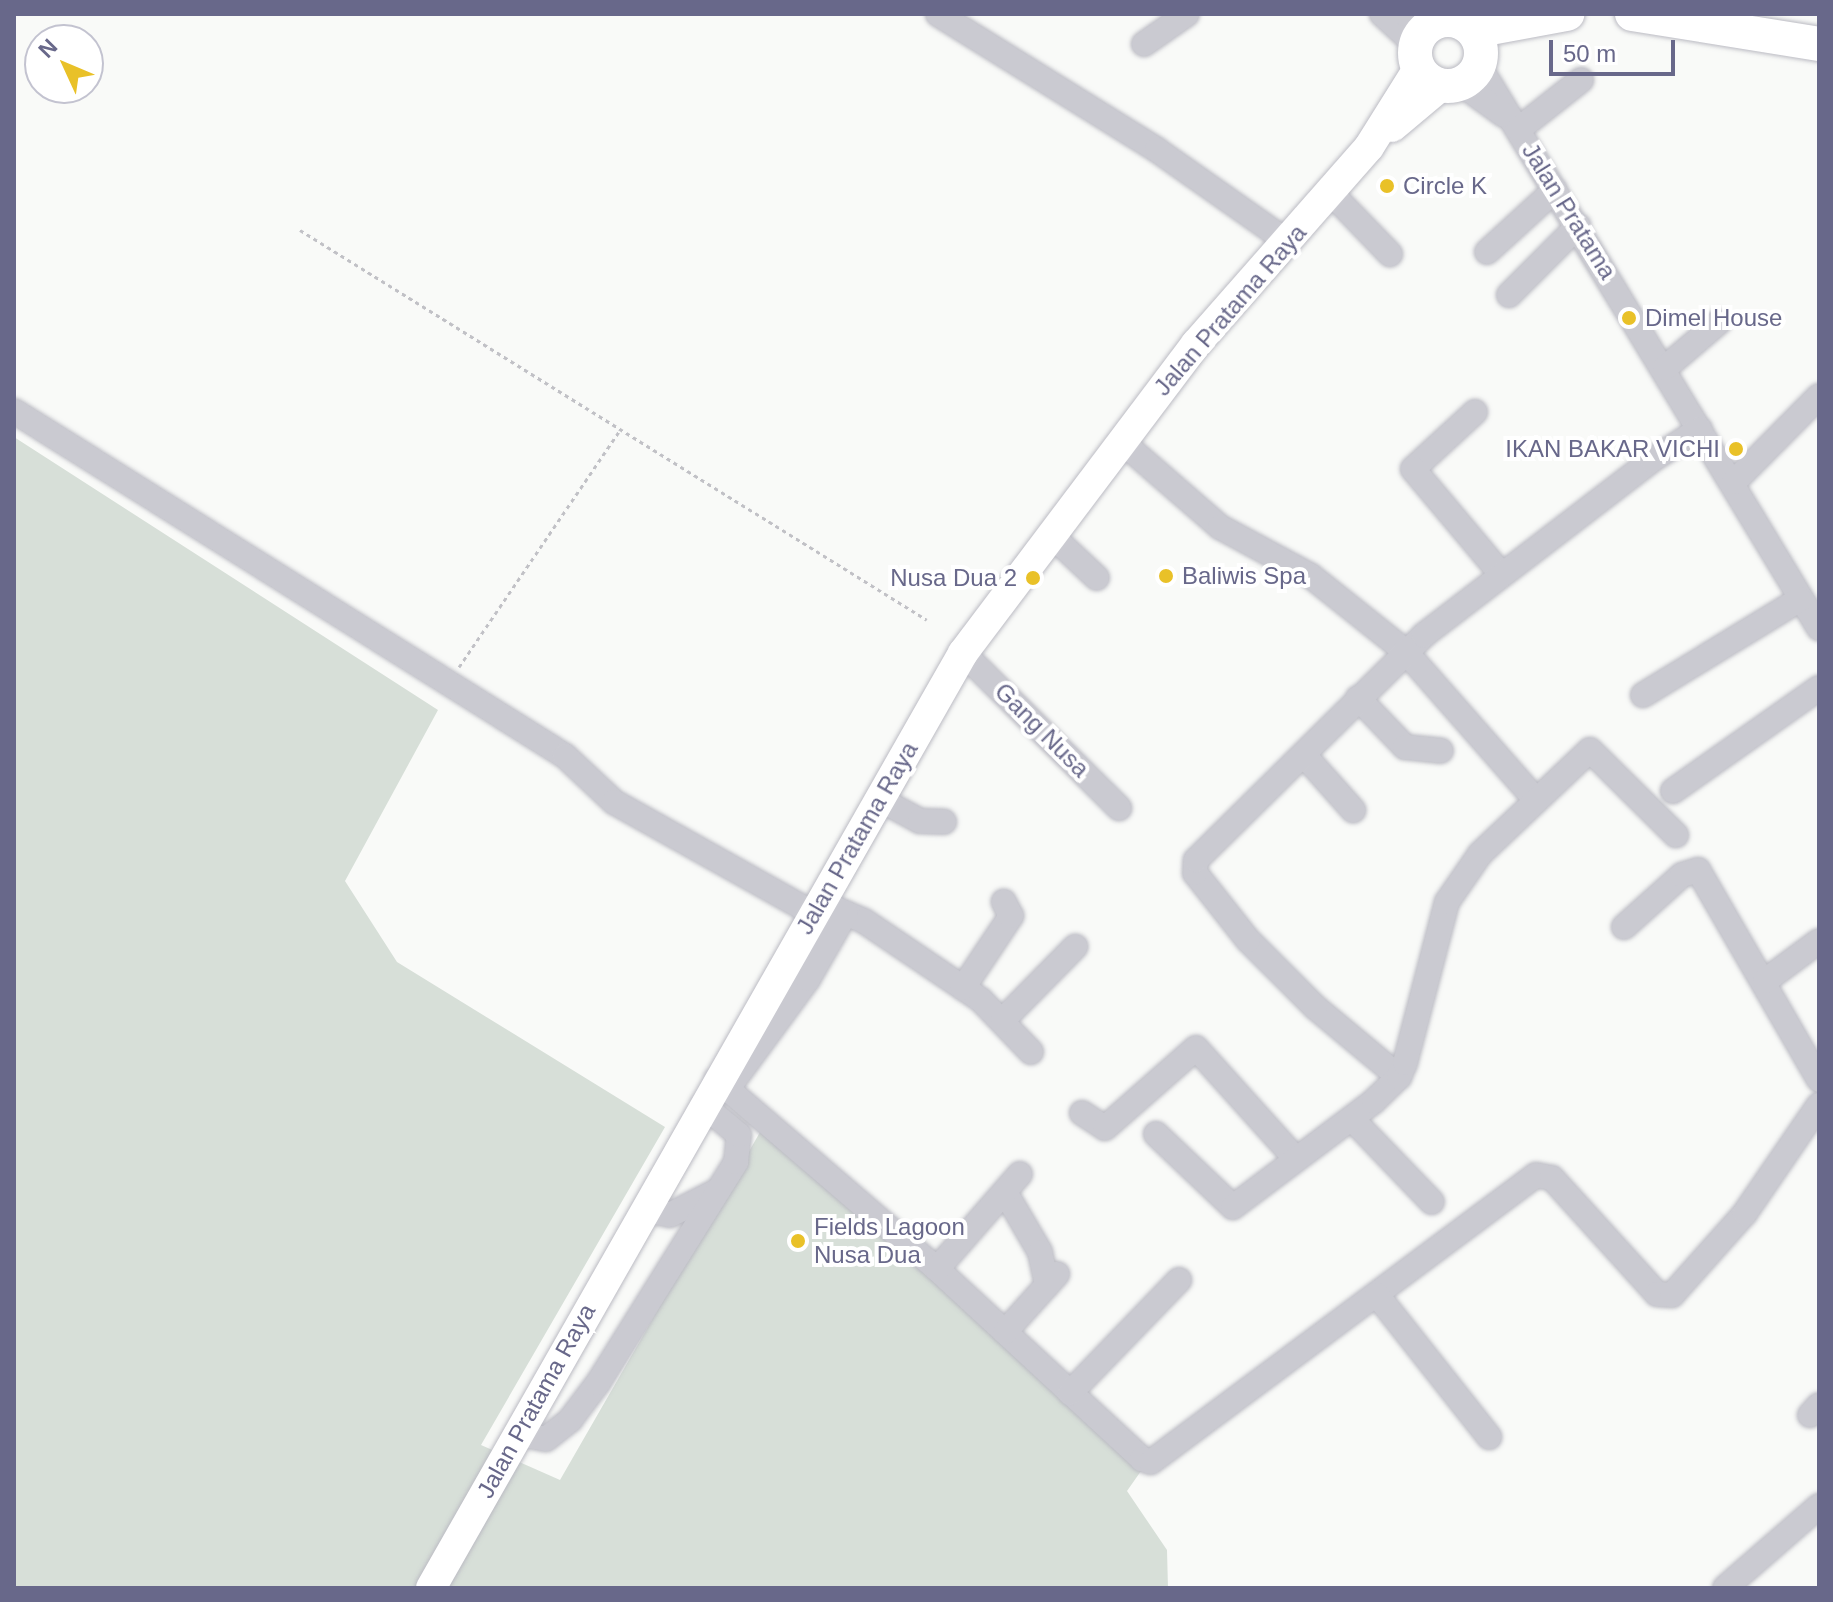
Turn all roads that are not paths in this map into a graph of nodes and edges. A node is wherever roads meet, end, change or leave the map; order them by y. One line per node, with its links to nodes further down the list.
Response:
1 (938, 14): 15 (street)
2 (1187, 14): 7 (street)
3 (1382, 14): 9 (street, Jalan Pratama)
4 (1567, 14): 6 (highway)
5 (1632, 14): 8 (highway)
6 (1555, 15): 9 (highway)
7 (1144, 44)
8 (1819, 44)
9 (1446, 52): 11 (street, Jalan Pratama); 13 (main road, Jalan Pratama Raya)
10 (1581, 80): 11 (street)
11 (1517, 126): 12 (street, Jalan Pratama)
12 (1555, 190): 14 (street, Jalan Pratama); 16 (street)
13 (1331, 193): 15 (main road, Jalan Pratama Raya); 17 (street)
14 (1578, 226): 18 (street); 20 (street, Jalan Pratama)
15 (1288, 242): 25 (main road, Jalan Pratama Raya)
16 (1487, 252)
17 (1390, 254)
18 (1509, 295)
19 (1719, 322): 20 (street)
20 (1665, 368): 24 (street, Jalan Pratama)
21 (1819, 396): 26 (street)
22 (14, 411): 47 (street)
23 (1475, 412): 28 (street)
24 (1700, 429): 26 (street, Jalan Pratama); 28 (street)
25 (1121, 441): 27 (main road, Jalan Pratama Raya); 32 (street)
26 (1734, 482): 30 (street, Jalan Pratama)
27 (1050, 534): 29 (street); 33 (main road, Jalan Pratama Raya)
28 (1502, 575): 32 (street)
29 (1097, 578)
30 (1800, 599): 31 (street, Jalan Pratama); 35 (street)
31 (1819, 628)
32 (1405, 651): 36 (street); 41 (street)
33 (963, 653): 40 (main road, Jalan Pratama Raya); 42 (street, Gang Nusa)
34 (1819, 688): 39 (street)
35 (1643, 695)
36 (1358, 698): 37 (street); 38 (street)
37 (1441, 751)
38 (1304, 755): 43 (street); 55 (street)
39 (1673, 791)
40 (881, 800): 44 (street); 47 (main road, Jalan Pratama Raya)
41 (1536, 800): 45 (street); 55 (street)
42 (1119, 808)
43 (1353, 810)
44 (944, 822)
45 (1676, 835)
46 (1004, 902): 52 (street)
47 (826, 909): 52 (street); 57 (main road, Jalan Pratama Raya)
48 (1624, 927): 51 (street)
49 (1819, 941): 51 (street)
50 (1075, 947): 53 (street)
51 (1765, 981): 56 (street)
52 (963, 988): 53 (street)
53 (1003, 1020): 54 (street)
54 (1031, 1052)
55 (1399, 1077): 60 (street)
56 (1819, 1080)
57 (715, 1091): 63 (street); 65 (main road, Jalan Pratama Raya); 66 (street)
58 (1819, 1105): 68 (street)
59 (1082, 1113): 62 (street)
60 (1352, 1119): 62 (street); 64 (street)
61 (1156, 1134): 62 (street)
62 (1296, 1159)
63 (718, 1191): 65 (street); 71 (street)
64 (1432, 1202)
65 (643, 1210): 71 (main road, Jalan Pratama Raya)
66 (937, 1269): 69 (street); 69 (street)
67 (1179, 1280): 70 (street)
68 (1377, 1295): 70 (street); 72 (street)
69 (1005, 1332): 70 (street)
70 (1070, 1393)
71 (518, 1434): 74 (main road, Jalan Pratama Raya)
72 (1489, 1437)
73 (1819, 1506): 75 (street)
74 (431, 1588)
75 (1725, 1588)

